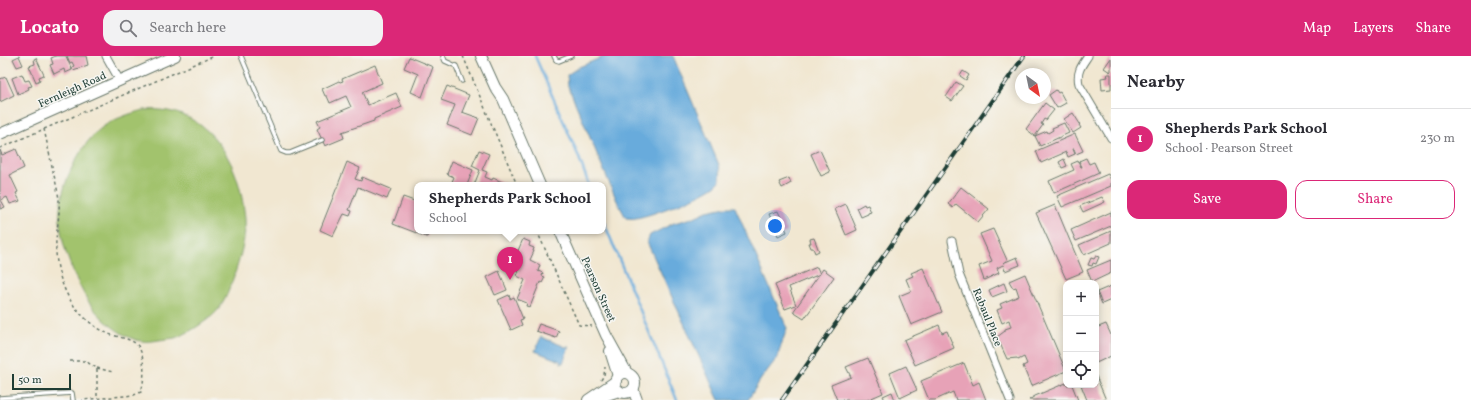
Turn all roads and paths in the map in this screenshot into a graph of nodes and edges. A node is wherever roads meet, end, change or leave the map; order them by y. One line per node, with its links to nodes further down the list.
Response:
1 (106, 56): 12 (street)
2 (176, 56): 12 (main road, Fernleigh Road)
3 (214, 56): 15 (path)
4 (241, 56): 18 (lane)
5 (443, 56): 13 (lane)
6 (463, 56): 20 (path)
7 (481, 56): 14 (main road)
8 (488, 56): 14 (main road)
9 (554, 56): 10 (lane)
10 (571, 56)
11 (1088, 56): 17 (street)
12 (120, 81): 16 (main road, Fernleigh Road)
13 (462, 81)
14 (503, 99): 21 (main road)
15 (44, 129): 19 (path); 34 (path)
16 (0, 134)
17 (1111, 138)
18 (322, 140)
19 (0, 148)
20 (516, 182)
21 (539, 182)
22 (538, 234): 25 (path)
23 (561, 234): 30 (main road, Pearson Street)
24 (952, 241): 40 (street, Rabaul Place)
25 (593, 327)
26 (70, 361): 28 (path)
27 (605, 361): 31 (path)
28 (97, 368): 29 (path); 34 (path)
29 (113, 372)
30 (620, 377): 32 (main road, Pearson Street); 32 (main road, Pearson Street); 37 (main road)
31 (600, 381)
32 (626, 393): 38 (main road); 39 (main road, Pearson Street)
33 (0, 398): 35 (lane)
34 (97, 398): 36 (path)
35 (73, 400)
36 (82, 400)
37 (588, 400)
38 (592, 400)
39 (636, 400)
40 (1010, 400)

